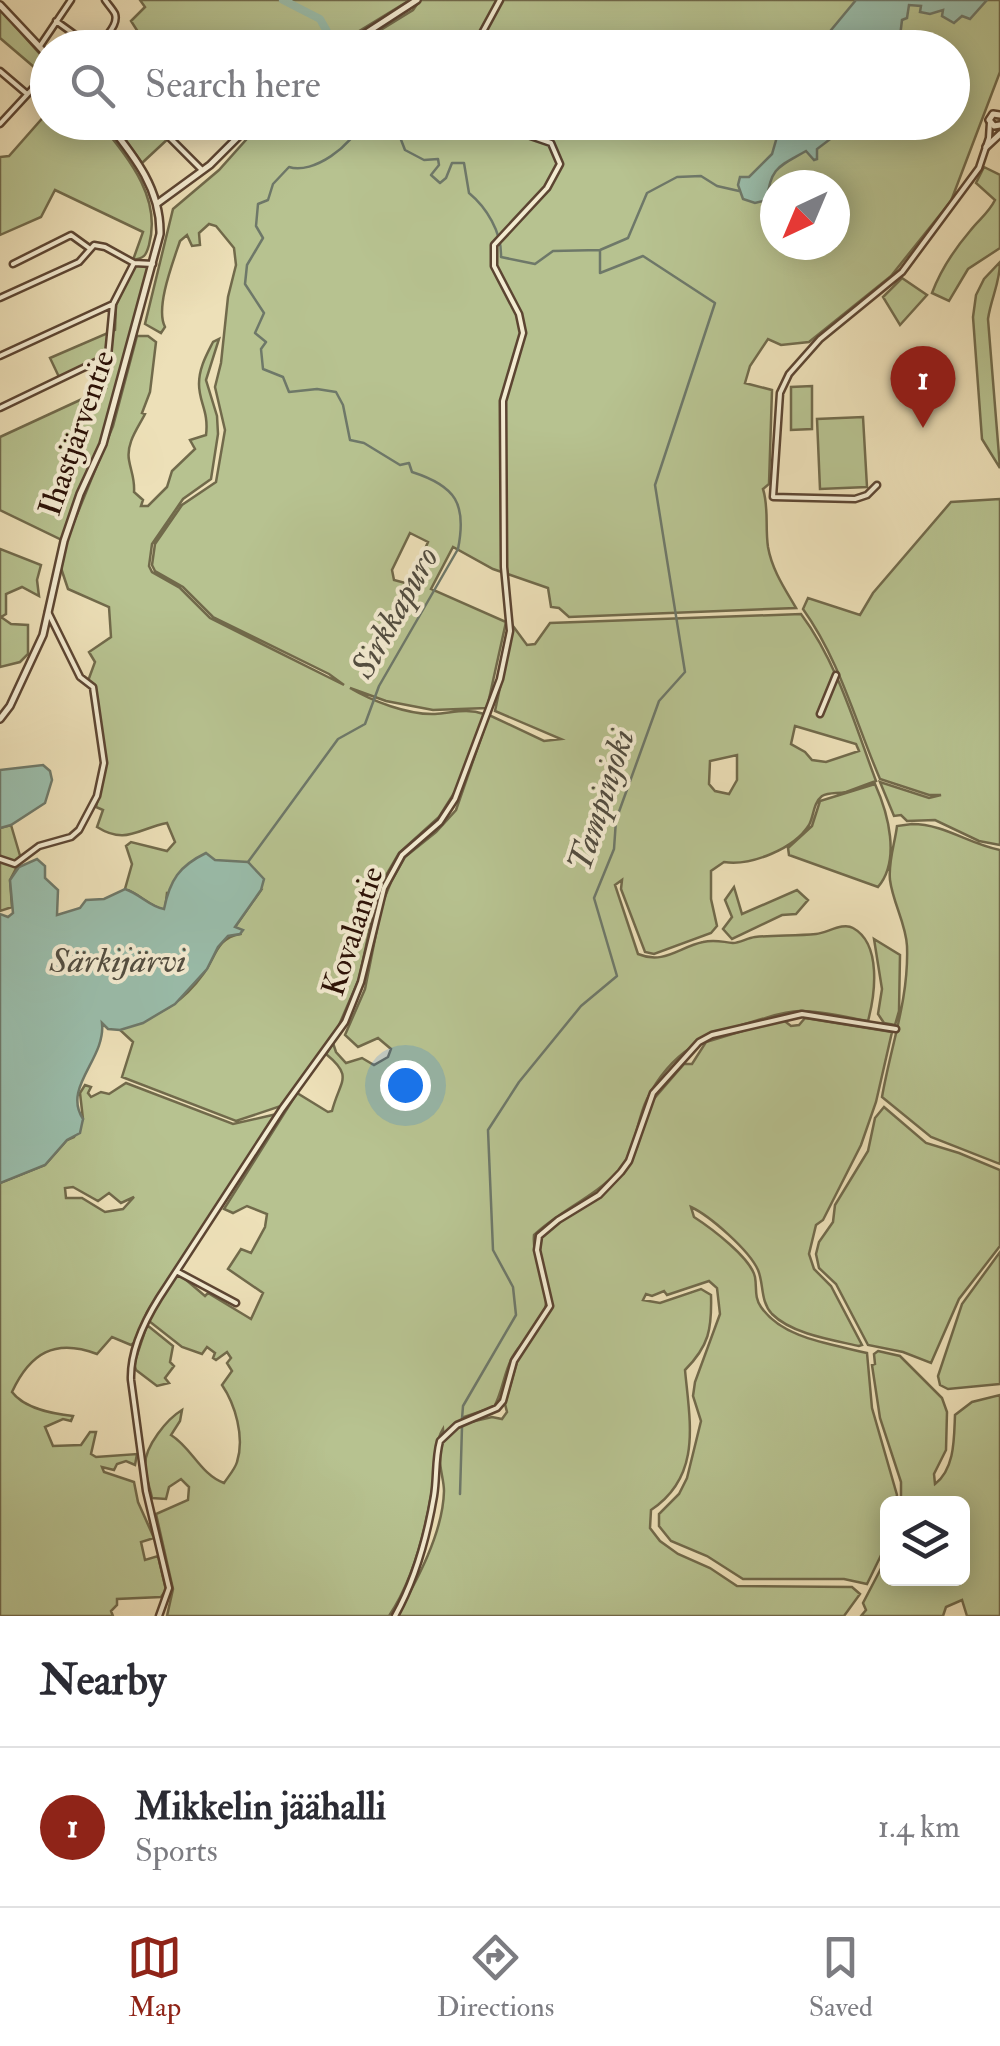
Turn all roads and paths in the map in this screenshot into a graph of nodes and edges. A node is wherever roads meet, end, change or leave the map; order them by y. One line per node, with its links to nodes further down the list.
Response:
1 (71, 0): 6 (street)
2 (104, 0): 9 (street)
3 (417, 0): 10 (street)
4 (500, 0): 11 (street)
5 (0, 5): 12 (street)
6 (56, 21): 7 (street); 8 (street)
7 (50, 30)
8 (68, 30)
9 (110, 30)
10 (371, 30)
11 (484, 30)
12 (30, 36)
13 (0, 71): 15 (street)
14 (30, 91): 15 (street)
15 (27, 94): 18 (street)
16 (999, 112): 17 (street)
17 (990, 122): 19 (street); 21 (street)
18 (0, 124)
19 (999, 126): 21 (street)
20 (1000, 134): 26 (street)
21 (989, 138): 26 (street)
22 (120, 140): 28 (street)
23 (172, 140): 27 (street)
24 (235, 140): 27 (street)
25 (542, 140): 44 (street, Kovalantie)
26 (986, 147): 37 (street)
27 (203, 171): 28 (street)
28 (158, 203): 32 (street, Ihastjärventie)
29 (89, 248): 30 (street); 31 (street); 33 (street)
30 (13, 264)
31 (134, 264): 32 (street); 34 (street)
32 (153, 264): 38 (street, Ihastjärventie)
33 (0, 298)
34 (113, 304): 35 (street); 36 (street)
35 (0, 356)
36 (0, 408)
37 (878, 485)
38 (48, 612): 41 (street, Ihastjärventie); 42 (street)
39 (836, 675): 40 (street)
40 (820, 714)
41 (0, 719)
42 (0, 859)
43 (896, 1029): 47 (street)
44 (178, 1272): 45 (street); 46 (street, Kovalantie)
45 (236, 1303)
46 (159, 1616)
47 (395, 1616)

